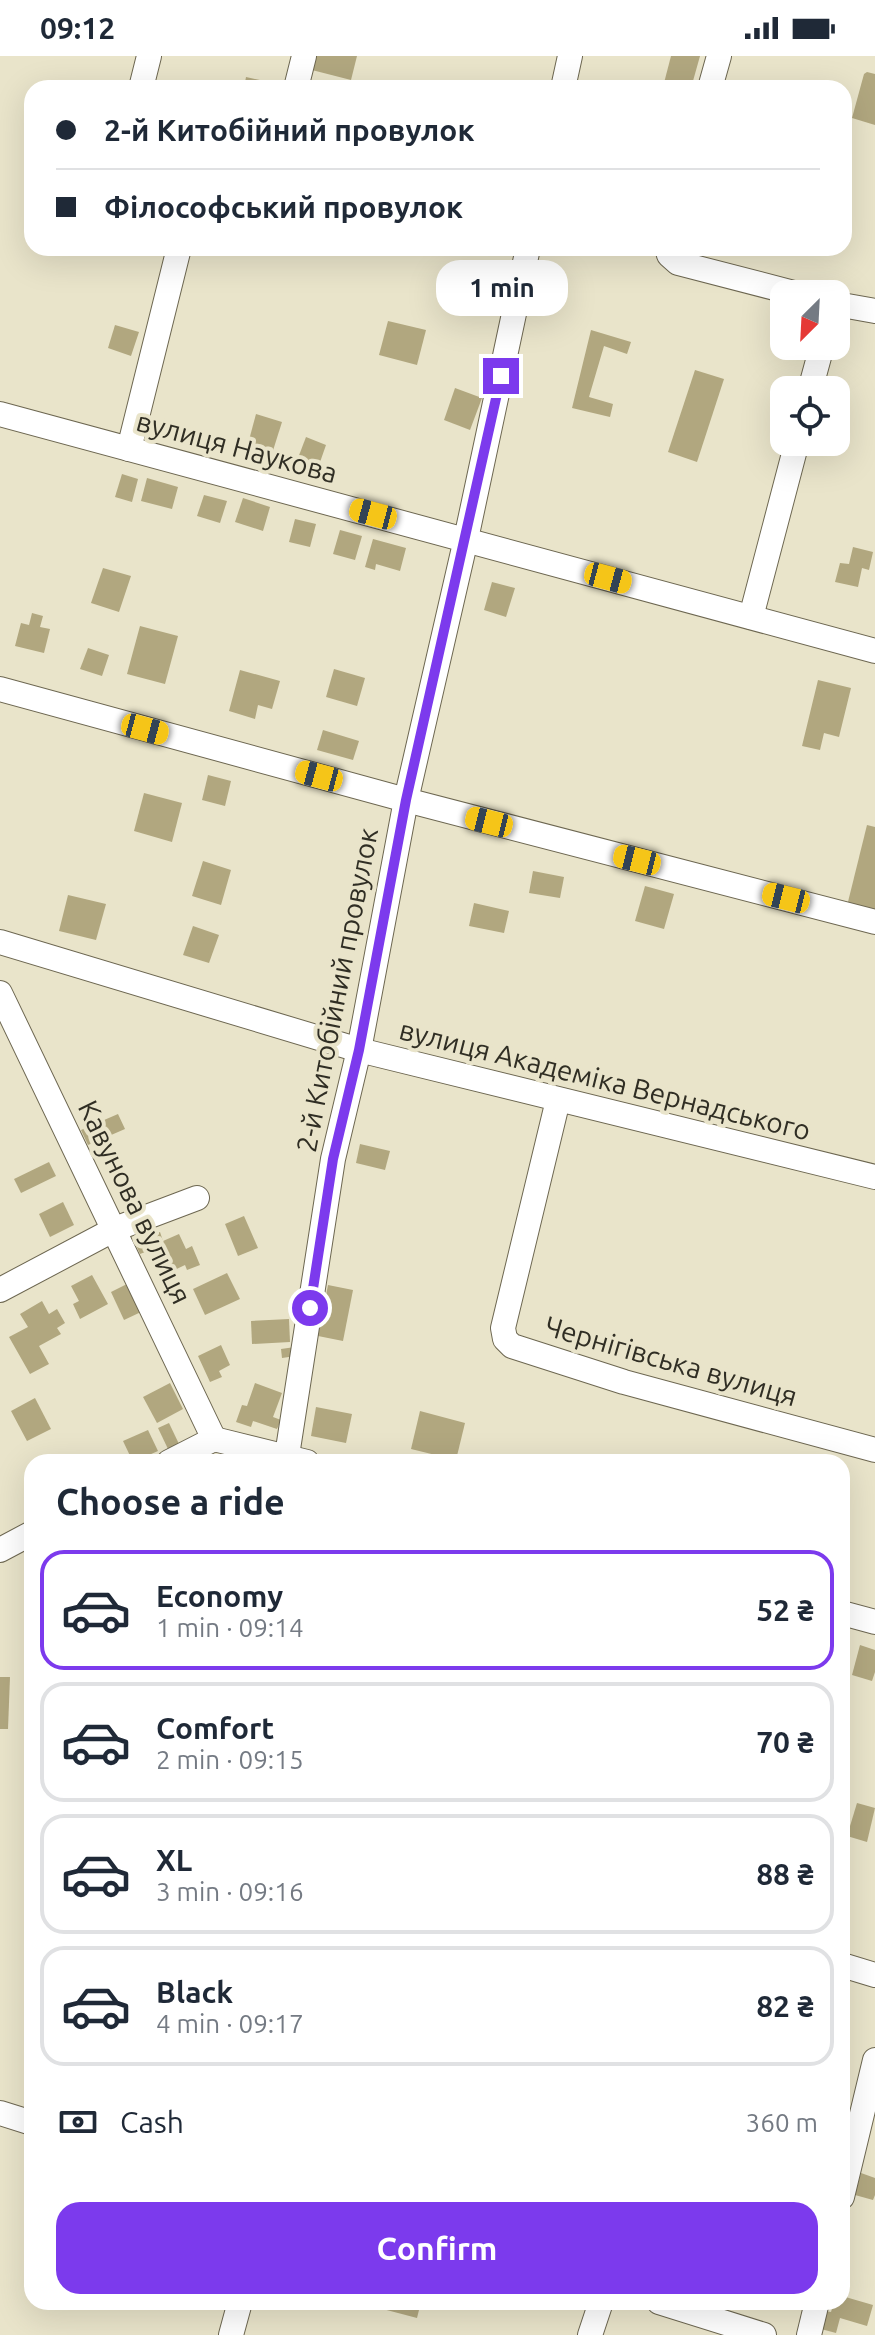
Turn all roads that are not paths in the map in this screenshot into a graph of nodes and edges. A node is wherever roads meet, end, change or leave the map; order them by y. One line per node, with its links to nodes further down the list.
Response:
1 (149, 56): 5 (street)
2 (304, 56): 6 (street)
3 (570, 56): 7 (street)
4 (719, 56): 8 (street)
5 (143, 80)
6 (298, 80)
7 (565, 80)
8 (712, 80)
9 (177, 256): 16 (street)
10 (526, 256): 18 (street, 2-й Китобійний провулок)
11 (670, 256): 12 (street)
12 (770, 287)
13 (850, 307): 14 (street)
14 (875, 311)
15 (0, 414): 16 (street, вулиця Наукова)
16 (129, 449): 18 (street, вулиця Наукова)
17 (793, 456): 19 (street)
18 (466, 539): 19 (street, вулиця Наукова); 22 (street, 2-й Китобійний провулок)
19 (751, 617): 20 (street, вулиця Наукова)
20 (875, 651)
21 (0, 689): 22 (street)
22 (406, 800): 23 (street); 26 (street, 2-й Китобійний провулок)
23 (875, 922)
24 (0, 942): 26 (street, вулиця Академіка Вернадського)
25 (0, 993): 30 (street, Кавунова вулиця)
26 (359, 1050): 27 (street, вулиця Академіка Вернадського); 36 (street, 2-й Китобійний провулок)
27 (558, 1100): 28 (street, вулиця Академіка Вернадського); 33 (street, Чернігівська вулиця)
28 (875, 1177)
29 (197, 1198): 30 (street)
30 (115, 1229): 31 (street); 32 (street, Кавунова вулиця)
31 (0, 1290)
32 (214, 1439): 34 (street); 35 (street)
33 (875, 1450)
34 (185, 1454)
35 (271, 1454)
36 (295, 1454)
37 (24, 1537): 38 (street)
38 (0, 1550)
39 (850, 1615): 40 (street)
40 (875, 1622)
41 (850, 1967): 42 (street)
42 (875, 1975)
43 (875, 2060): 46 (street)
44 (0, 2113): 45 (street)
45 (24, 2120)
46 (850, 2164)
47 (238, 2310): 51 (street)
48 (598, 2310): 52 (street)
49 (684, 2310): 53 (street)
50 (815, 2310): 54 (street)
51 (231, 2335)
52 (590, 2335)
53 (764, 2335)
54 (809, 2335)

